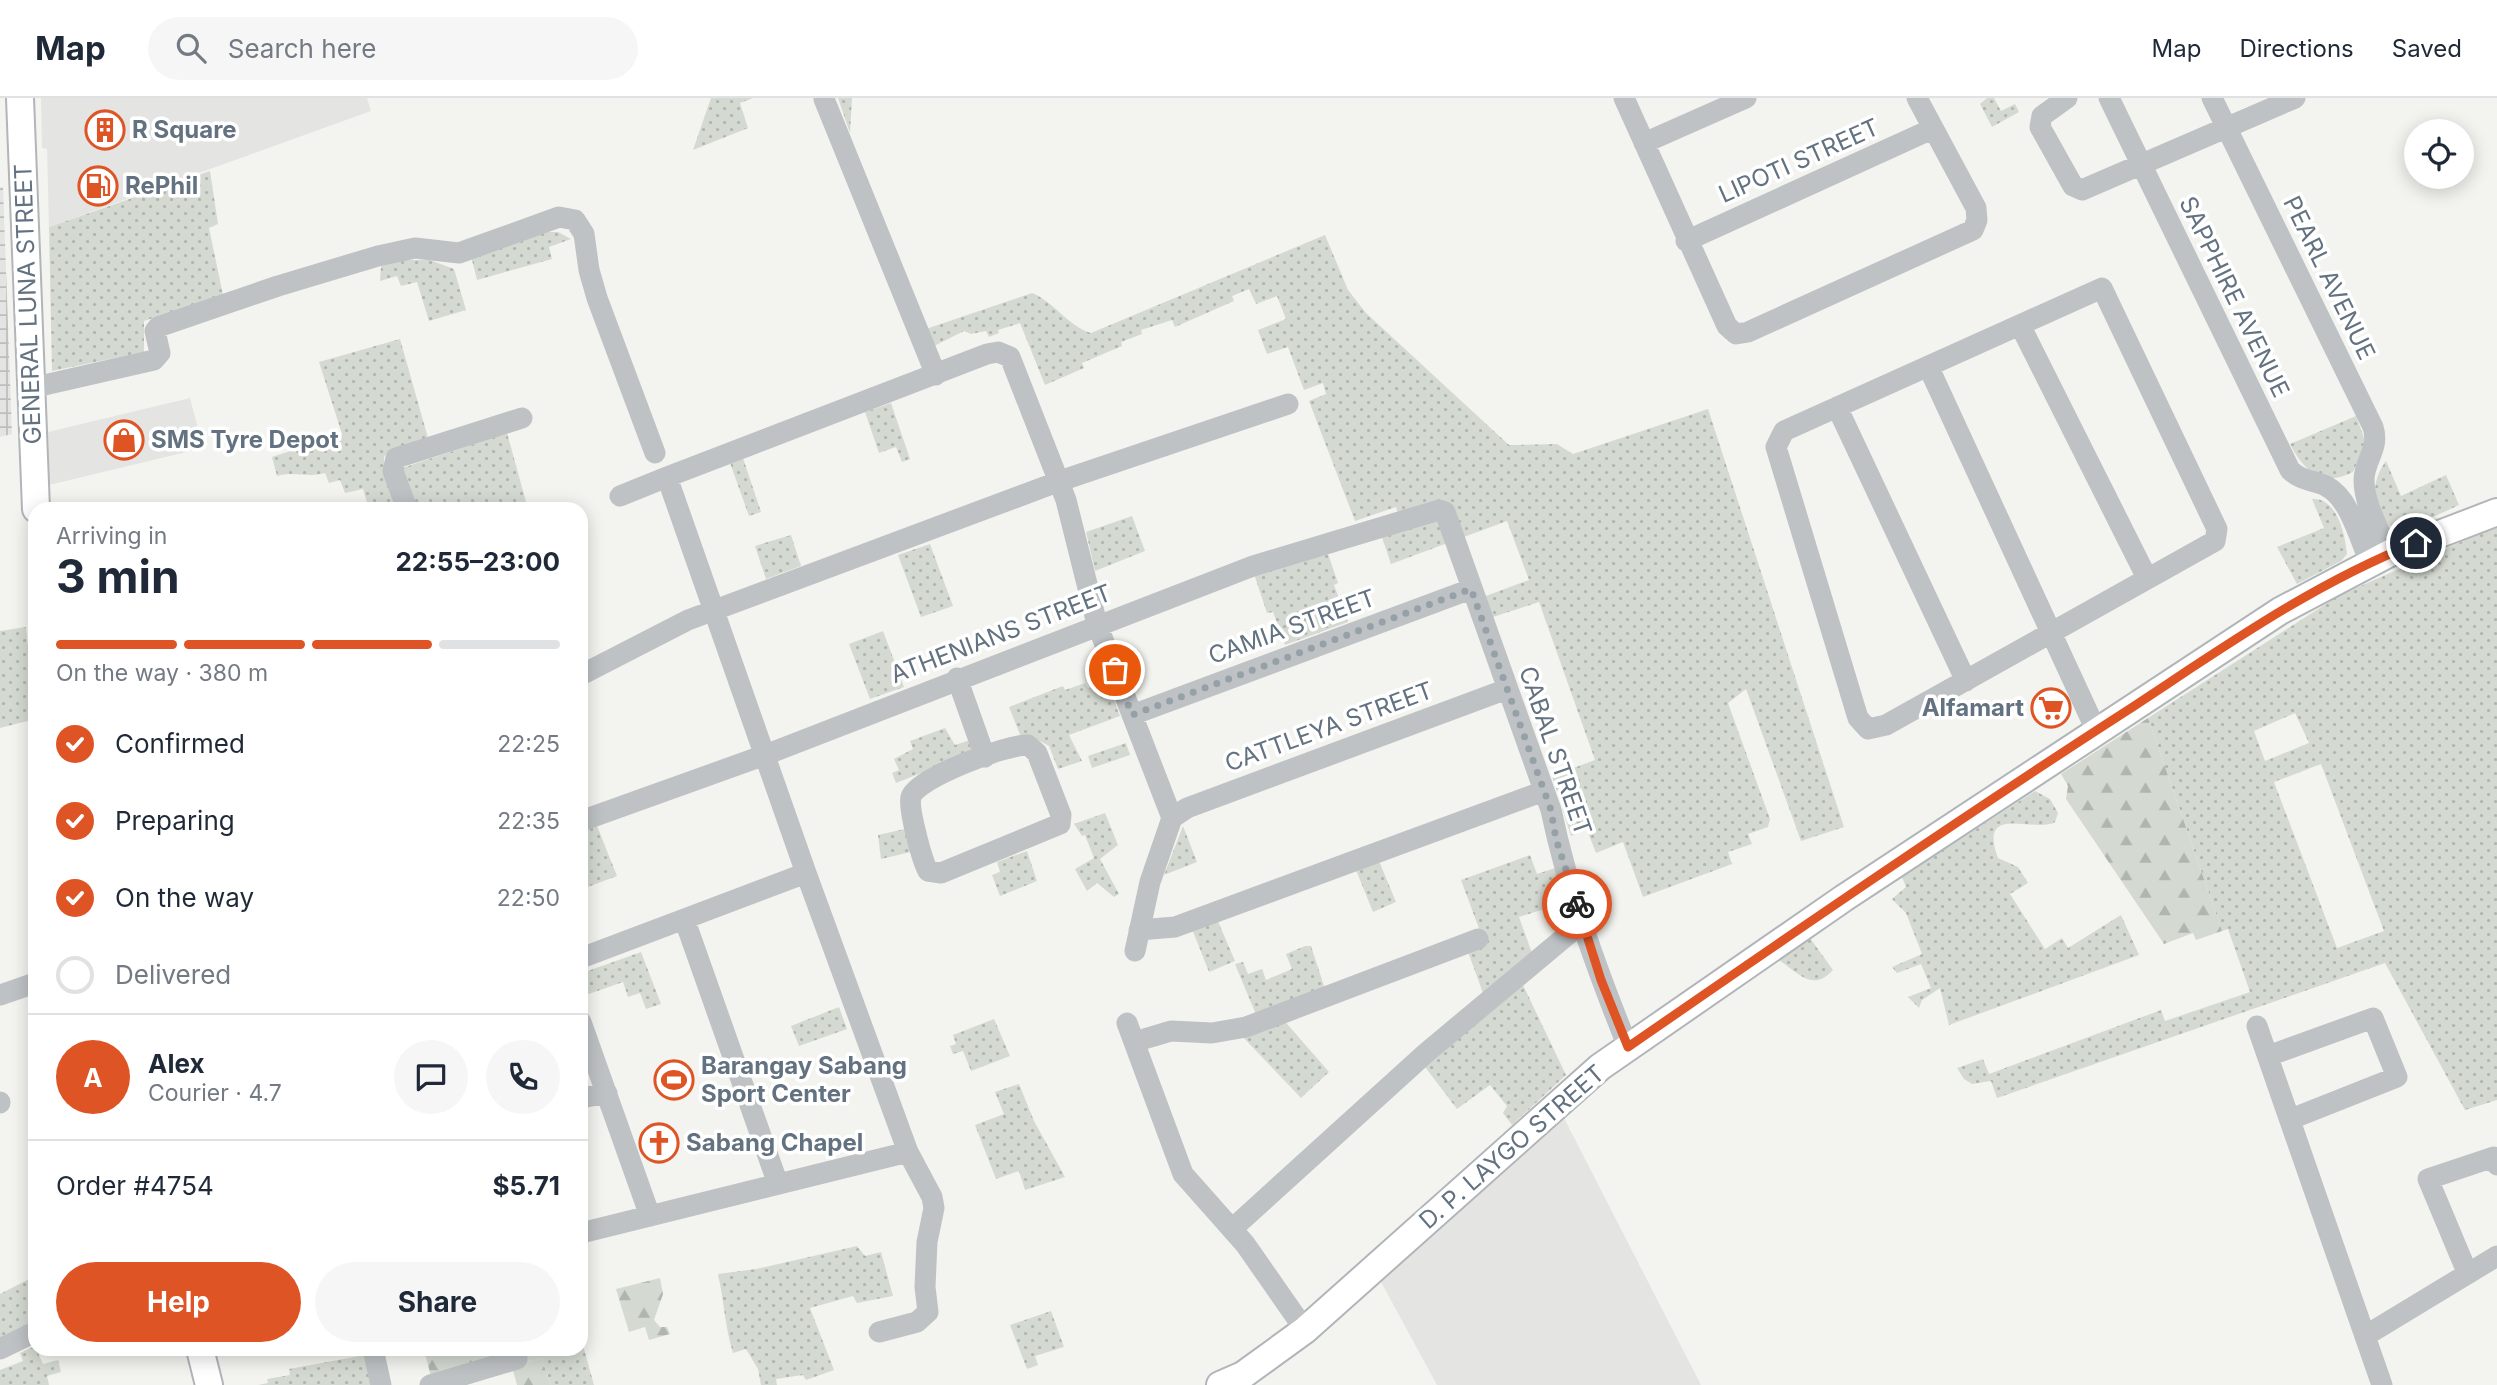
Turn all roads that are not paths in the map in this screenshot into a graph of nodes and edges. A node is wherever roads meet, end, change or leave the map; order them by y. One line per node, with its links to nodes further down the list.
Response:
1 (20, 98): 18 (main road, GENERAL LUNA STREET)
2 (1624, 98): 12 (street)
3 (1746, 98): 12 (street)
4 (1917, 98): 11 (street)
5 (2067, 98): 13 (street)
6 (2109, 98): 13 (street, SAPPHIRE AVENUE)
7 (2212, 98): 10 (street, PEARL AVENUE)
8 (2295, 98): 10 (street)
9 (824, 99): 17 (street)
10 (2226, 125): 13 (street); 25 (street, PEARL AVENUE)
11 (1933, 129): 14 (street, LIPOTI STREET); 14 (street)
12 (1644, 143): 14 (street)
13 (2140, 166): 26 (street, SAPPHIRE AVENUE)
14 (1686, 241)
15 (2020, 325): 16 (street); 33 (street); 33 (street)
16 (1929, 368): 20 (street); 37 (street)
17 (936, 375): 23 (street); 24 (street)
18 (31, 388): 22 (street); 28 (main road, GENERAL LUNA STREET)
19 (1288, 404): 24 (street)
20 (1837, 407): 40 (street); 40 (street)
21 (522, 418): 29 (street)
22 (656, 453)
23 (667, 477): 27 (street); 35 (street)
24 (1060, 481): 35 (street); 36 (street)
25 (2364, 484): 26 (street); 32 (street)
26 (2336, 495): 32 (street)
27 (620, 496)
28 (36, 502)
29 (404, 502)
30 (1445, 512): 34 (street, CABAL STREET); 36 (street, ATHENIANS STREET)
31 (2497, 512): 32 (main road, D. P. LAYGO STREET)
32 (2380, 558): 43 (main road, D. P. LAYGO STREET)
33 (2147, 578): 37 (street)
34 (1471, 589): 41 (street, CABAL STREET); 42 (street, CAMIA STREET)
35 (715, 610): 38 (street); 44 (street)
36 (1097, 624): 39 (street, ATHENIANS STREET); 42 (street)
37 (2050, 633): 40 (street); 43 (street)
38 (588, 671)
39 (957, 678): 44 (street, ATHENIANS STREET); 45 (street)
40 (1966, 681)
41 (1507, 690): 46 (street, CABAL STREET); 48 (street, CATTLEYA STREET)
42 (1132, 715): 48 (street)
43 (2096, 730): 60 (main road, D. P. LAYGO STREET)
44 (765, 755): 47 (street, ATHENIANS STREET); 49 (street)
45 (985, 757): 45 (street)
46 (1544, 791): 51 (street, CABAL STREET); 52 (street)
47 (588, 818)
48 (1172, 818): 52 (street)
49 (806, 873): 50 (street); 65 (street)
50 (685, 921): 55 (street); 67 (street)
51 (1583, 922): 60 (street, CABAL STREET); 69 (street)
52 (1139, 930): 54 (street)
53 (1478, 939): 69 (street)
54 (1135, 951)
55 (588, 956)
56 (28, 985): 57 (street)
57 (0, 995)
58 (2257, 1026): 61 (street)
59 (588, 1041): 62 (street)
60 (1628, 1047): 73 (main road, D. P. LAYGO STREET)
61 (2268, 1056): 64 (street); 64 (street)
62 (607, 1093): 63 (street); 68 (street)
63 (588, 1097)
64 (2291, 1119): 76 (street)
65 (908, 1152): 67 (street); 74 (street)
66 (2497, 1165): 72 (street)
67 (778, 1184): 68 (street)
68 (650, 1216): 70 (street)
69 (1232, 1228): 73 (street)
70 (588, 1231)
71 (2497, 1256): 72 (street)
72 (2467, 1272): 76 (street)
73 (1305, 1330): 84 (main road, D. P. LAYGO STREET)
74 (879, 1332)
75 (28, 1335): 77 (street)
76 (2365, 1336): 85 (street)
77 (0, 1349)
78 (202, 1356): 81 (main road)
79 (375, 1356): 82 (street)
80 (517, 1359): 83 (street)
81 (209, 1385)
82 (381, 1385)
83 (430, 1385)
84 (1220, 1385)
85 (2382, 1385)

